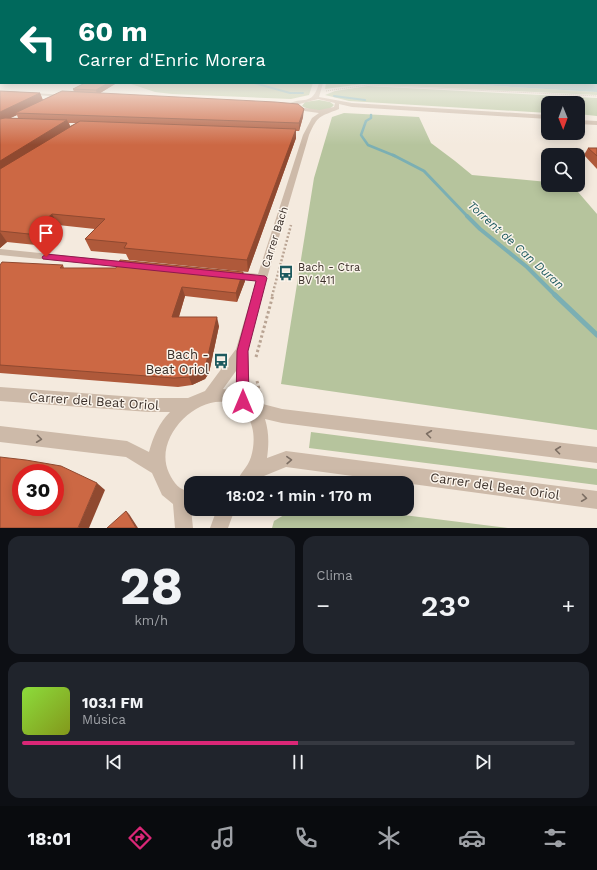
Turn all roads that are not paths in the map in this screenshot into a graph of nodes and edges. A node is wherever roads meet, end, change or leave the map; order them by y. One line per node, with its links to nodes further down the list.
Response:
1 (60, 96): 8 (street)
2 (71, 96): 3 (street)
3 (77, 96)
4 (316, 96): 6 (street)
5 (323, 96): 7 (street)
6 (314, 98): 7 (street); 11 (street)
7 (325, 99): 9 (street)
8 (53, 100)
9 (337, 104): 12 (street); 15 (street)
10 (282, 106): 11 (street)
11 (300, 106): 13 (street)
12 (333, 110): 14 (street); 18 (street)
13 (308, 111): 14 (street); 21 (street, Carrer Bach)
14 (325, 112): 21 (street)
15 (541, 117)
16 (585, 118): 17 (street)
17 (597, 119)
18 (541, 120)
19 (585, 122): 20 (street)
20 (597, 123)
21 (310, 124): 25 (street, Carrer Bach)
22 (0, 252): 23 (street)
23 (143, 266)
24 (222, 274): 25 (street)
25 (262, 278): 26 (street, Carrer Bach)
26 (242, 351): 28 (street, Carrer Bach); 30 (street, Carrer Bach)
27 (0, 394): 29 (street, Carrer del Beat Oriol)
28 (210, 396): 29 (street, Carrer del Beat Oriol); 30 (street, Carrer del Beat Oriol)
29 (189, 404): 33 (street, Carrer del Beat Oriol)
30 (253, 407): 32 (street, Carrer del Beat Oriol, one-way to 30); 34 (street, Carrer del Beat Oriol)
31 (0, 434): 33 (street, one-way to 33)
32 (597, 455)
33 (158, 467): 36 (street, Carrer del Beat Oriol)
34 (249, 476)
35 (252, 476): 37 (street, Carrer del Beat Oriol, one-way to 37)
36 (184, 499)
37 (597, 500)
38 (185, 516): 40 (street)
39 (223, 516): 41 (street)
40 (184, 528)
41 (219, 528)

